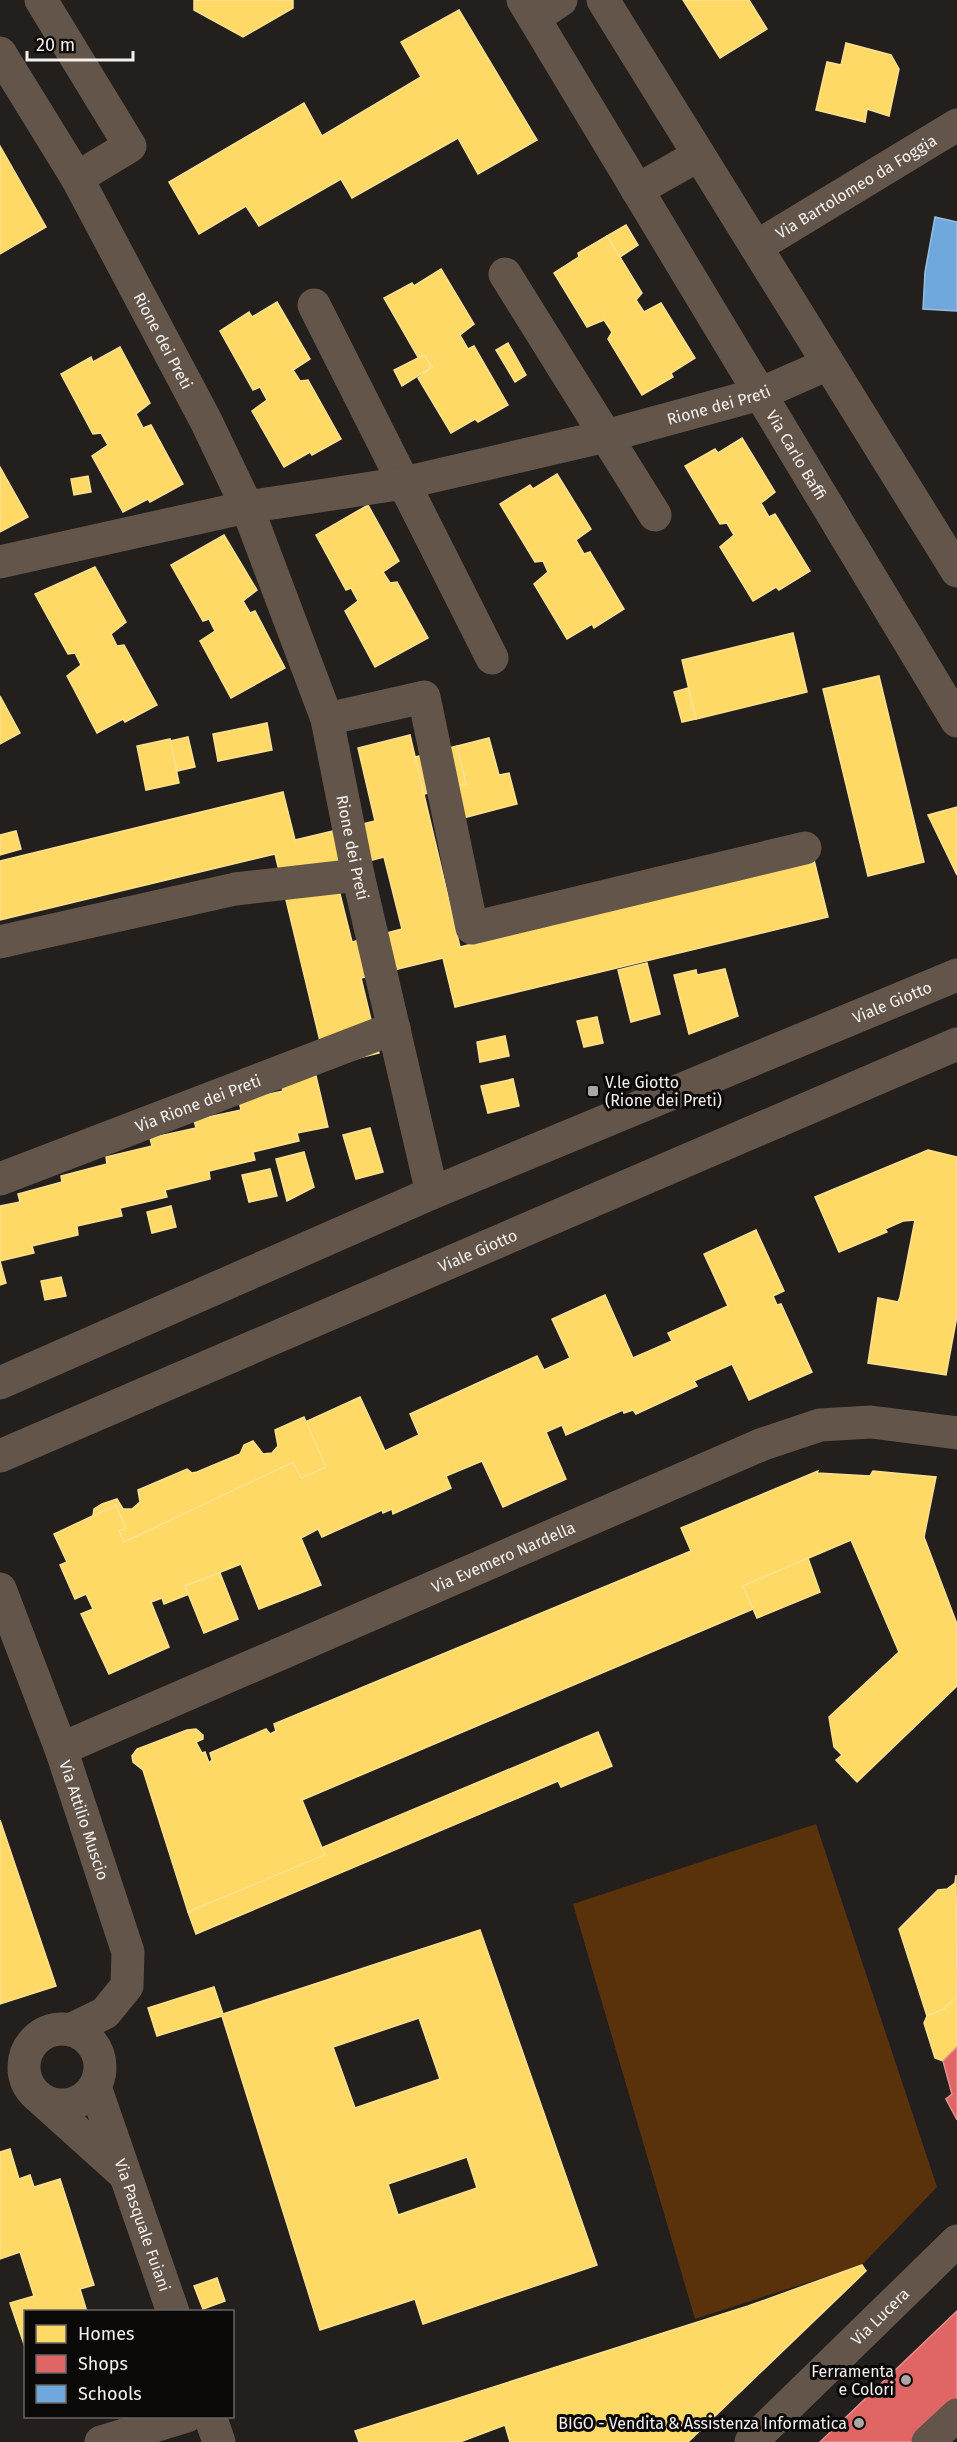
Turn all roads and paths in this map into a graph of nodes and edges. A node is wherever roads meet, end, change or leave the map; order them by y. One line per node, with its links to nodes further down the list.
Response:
1 (41, 0): 8 (street)
2 (561, 0): 4 (street, Via Carlo Baffi)
3 (603, 0): 7 (street)
4 (528, 9): 9 (street, Via Carlo Baffi)
5 (0, 53): 8 (street, Rione dei Preti)
6 (957, 125): 10 (street, Via Bartolomeo da Foggia)
7 (699, 155): 9 (street); 10 (street)
8 (77, 178): 17 (street, Rione dei Preti)
9 (637, 190): 14 (street, Via Carlo Baffi)
10 (756, 247): 13 (street)
11 (505, 274): 15 (street)
12 (314, 305): 16 (street)
13 (828, 364): 14 (street, Rione dei Preti); 20 (street)
14 (760, 394): 15 (street, Rione dei Preti); 23 (street, Via Carlo Baffi)
15 (606, 436): 16 (street, Rione dei Preti); 18 (street)
16 (404, 483): 17 (street, Rione dei Preti); 21 (street)
17 (247, 507): 19 (street, Rione dei Preti); 22 (street, Rione dei Preti)
18 (656, 516)
19 (0, 562)
20 (957, 571)
21 (492, 658)
22 (327, 719): 24 (street); 25 (street, Rione dei Preti)
23 (957, 721)
24 (805, 848)
25 (358, 875): 26 (street); 28 (street, Rione dei Preti)
26 (0, 942)
27 (957, 975): 31 (street, Viale Giotto)
28 (394, 1028): 30 (street, Via Rione dei Preti); 31 (street, Rione dei Preti)
29 (957, 1044): 34 (street, Viale Giotto)
30 (0, 1179)
31 (432, 1193): 32 (street, Viale Giotto)
32 (0, 1383)
33 (957, 1433): 36 (street, Via Evemero Nardella)
34 (0, 1456)
35 (0, 1589): 36 (street, Via Attilio Muscio)
36 (61, 1749): 37 (street, Via Attilio Muscio)
37 (72, 2029): 38 (street); 39 (street)
38 (12, 2067): 40 (street)
39 (95, 2086): 40 (street); 41 (street)
40 (42, 2100): 41 (street, Via Pasquale Fuiani)
41 (124, 2173): 43 (street, Via Pasquale Fuiani)
42 (957, 2241): 49 (street, Via Lucera)
43 (172, 2310)
44 (957, 2415): 50 (street)
45 (180, 2418): 47 (street)
46 (211, 2418): 48 (street)
47 (101, 2442)
48 (219, 2442)
49 (751, 2442)
50 (928, 2442)

